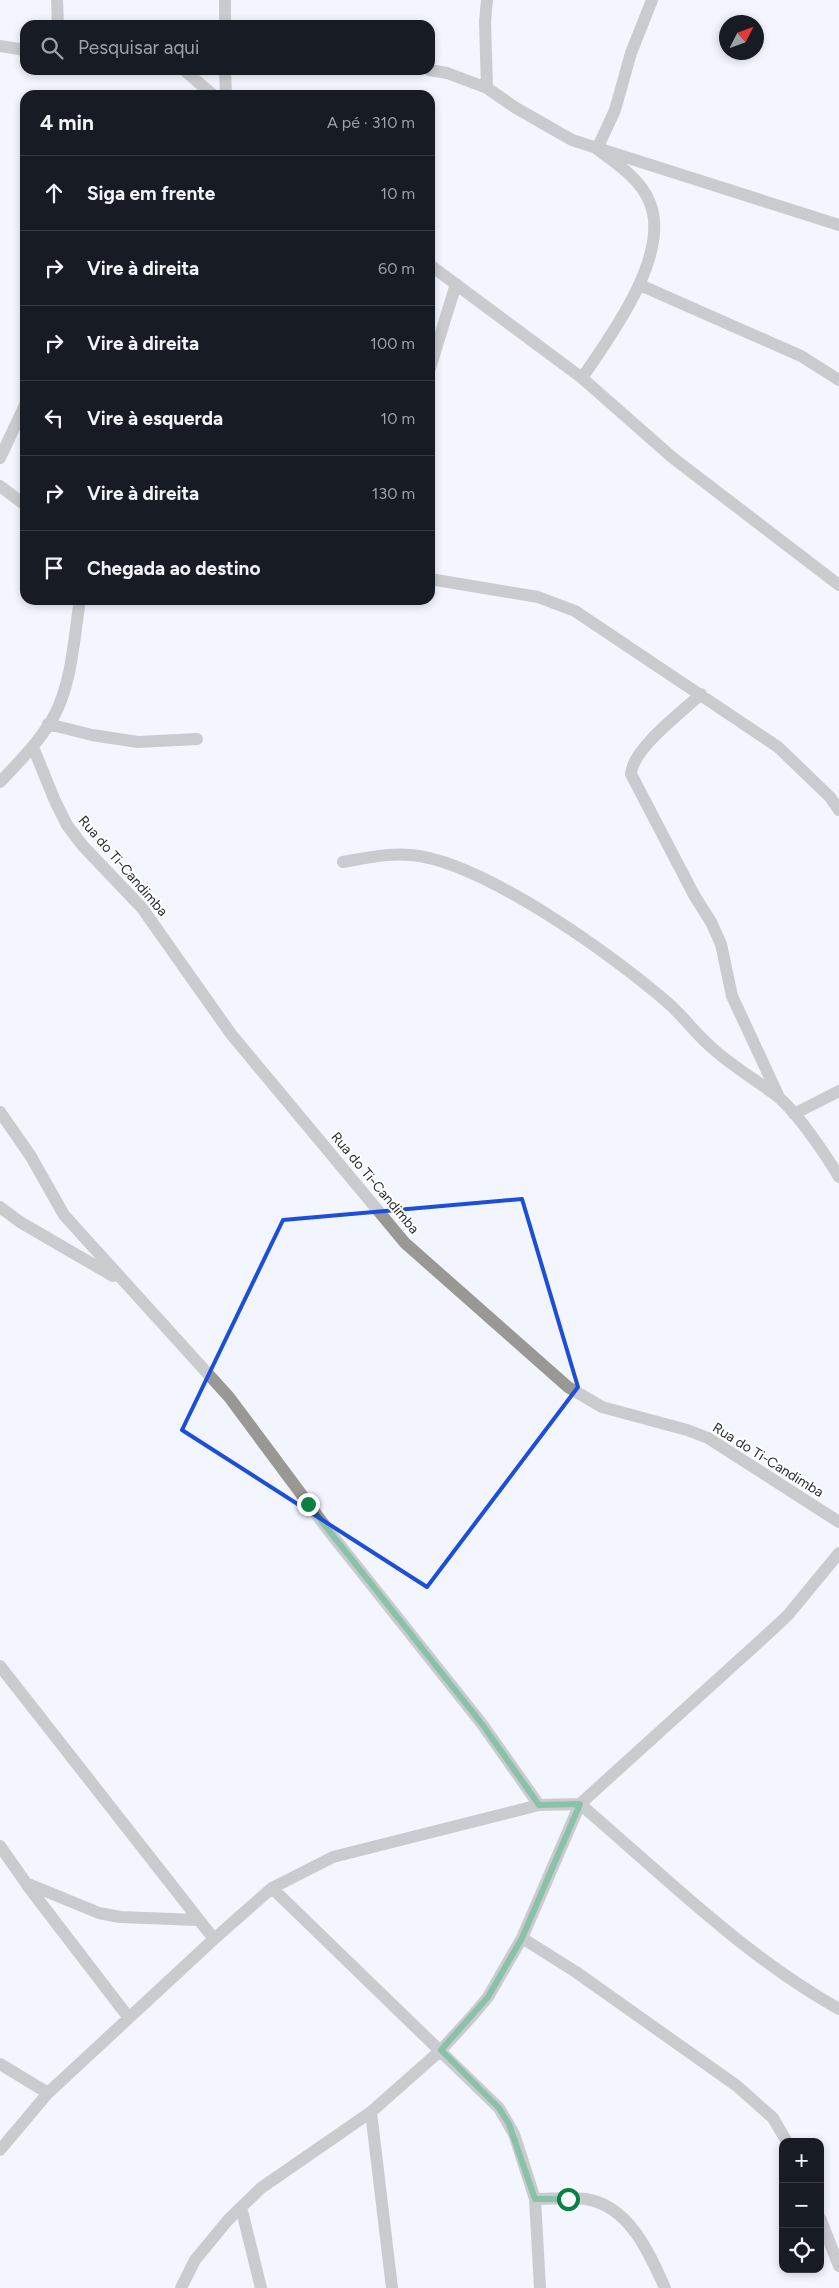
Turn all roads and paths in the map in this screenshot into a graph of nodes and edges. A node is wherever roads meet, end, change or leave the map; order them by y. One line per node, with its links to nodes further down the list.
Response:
1 (57, 0): 5 (street)
2 (225, 0): 6 (street)
3 (487, 0): 12 (street)
4 (652, 0): 15 (street)
5 (58, 20)
6 (224, 20)
7 (0, 46): 8 (street)
8 (20, 49)
9 (435, 71): 12 (street)
10 (190, 75): 13 (street)
11 (225, 75): 14 (street)
12 (487, 88): 15 (street)
13 (207, 90)
14 (226, 90)
15 (597, 149): 16 (street); 19 (street)
16 (839, 225)
17 (435, 269): 18 (street)
18 (456, 284): 20 (street); 21 (street)
19 (640, 285): 21 (street); 22 (street)
20 (435, 352)
21 (582, 378): 28 (street)
22 (839, 380)
23 (20, 416): 24 (street)
24 (0, 458)
25 (0, 486): 26 (street)
26 (20, 501)
27 (435, 580): 30 (street)
28 (839, 585)
29 (79, 605): 31 (street)
30 (701, 694): 35 (street); 38 (street)
31 (48, 724): 32 (street); 33 (street)
32 (197, 739)
33 (33, 747): 34 (street); 44 (street, Rua do Ti-Candimba)
34 (0, 782)
35 (839, 810)
36 (343, 862): 38 (street)
37 (839, 1092): 40 (street)
38 (779, 1097): 40 (street)
39 (0, 1112): 43 (street)
40 (794, 1114): 41 (street)
41 (839, 1177)
42 (0, 1207): 43 (street)
43 (122, 1281): 48 (street)
44 (839, 1522)
45 (839, 1553): 47 (street)
46 (0, 1666): 52 (street)
47 (580, 1804): 48 (street); 53 (street); 55 (street)
48 (539, 1805): 51 (street)
49 (0, 1846): 50 (street)
50 (26, 1883): 52 (street); 56 (street)
51 (272, 1888): 54 (street); 57 (street)
52 (196, 1920): 54 (street)
53 (522, 1938): 57 (street); 61 (street)
54 (214, 1939): 56 (street)
55 (839, 2009)
56 (129, 2018): 59 (street)
57 (441, 2050): 60 (street); 63 (street)
58 (0, 2064): 59 (street)
59 (48, 2093): 62 (street)
60 (371, 2112): 64 (street); 69 (street)
61 (785, 2138)
62 (0, 2150)
63 (535, 2199): 70 (street); 71 (street)
64 (241, 2207): 67 (street); 68 (street)
65 (824, 2228): 66 (street)
66 (839, 2266)
67 (181, 2288)
68 (261, 2288)
69 (392, 2288)
70 (540, 2288)
71 (665, 2288)

